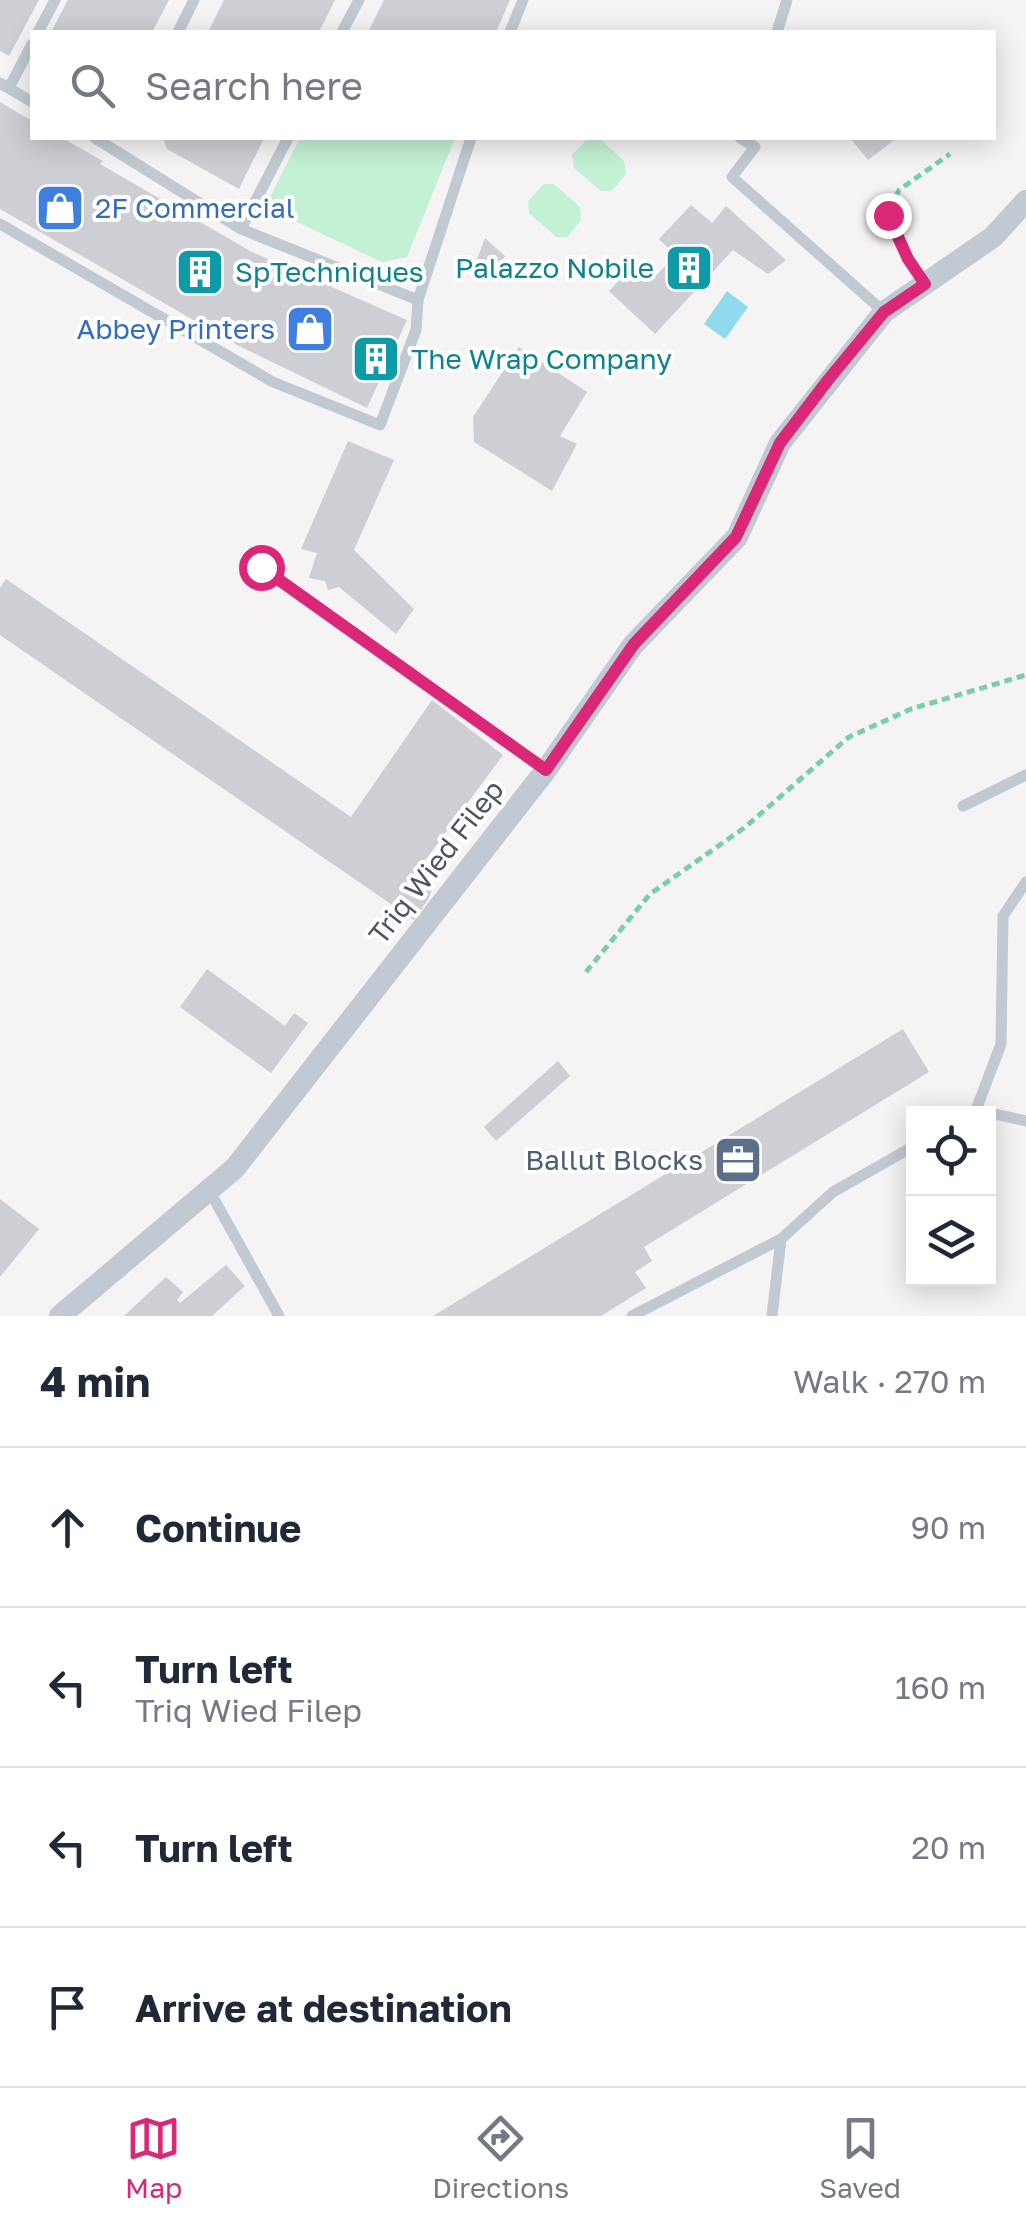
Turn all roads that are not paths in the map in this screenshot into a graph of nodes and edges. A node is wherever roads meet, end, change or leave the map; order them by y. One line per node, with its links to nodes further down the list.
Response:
1 (55, 0): 6 (lane)
2 (194, 0): 7 (lane)
3 (359, 0): 8 (lane)
4 (522, 0): 9 (lane)
5 (787, 0): 10 (lane)
6 (39, 30)
7 (179, 30)
8 (343, 30)
9 (511, 30)
10 (778, 30)
11 (30, 47): 12 (lane)
12 (5, 86): 13 (lane)
13 (30, 101)
14 (99, 140): 19 (lane)
15 (123, 140): 19 (lane)
16 (287, 140): 22 (lane)
17 (471, 140): 23 (lane)
18 (743, 140): 24 (lane)
19 (118, 150): 22 (lane)
20 (1026, 201): 24 (street, Triq Wied Filep)
21 (0, 224): 23 (lane)
22 (241, 229): 23 (lane)
23 (418, 300)
24 (884, 312): 26 (street, Triq Wied Filep)
25 (261, 567): 26 (lane)
26 (546, 770): 34 (street, Triq Wied Filep)
27 (1026, 775): 28 (lane)
28 (963, 806)
29 (1026, 882): 30 (lane)
30 (975, 1106)
31 (996, 1116): 32 (lane)
32 (1026, 1121)
33 (906, 1151): 35 (lane)
34 (209, 1190): 36 (street, Triq Wied Filep); 37 (lane)
35 (780, 1239): 38 (lane); 39 (lane)
36 (60, 1316)
37 (279, 1316)
38 (632, 1316)
39 (772, 1316)

